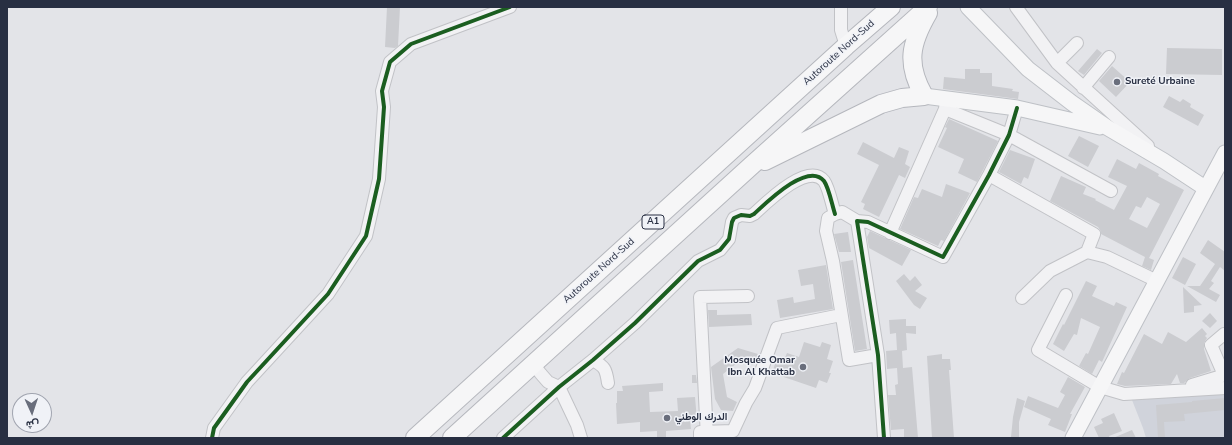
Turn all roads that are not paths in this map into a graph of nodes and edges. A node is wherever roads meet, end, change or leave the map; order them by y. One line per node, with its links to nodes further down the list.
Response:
1 (510, 7): 44 (street)
2 (841, 7): 9 (street)
3 (891, 7): 9 (highway, Autoroute Nord-Sud / A1)
4 (928, 7): 20 (highway, A1)
5 (932, 7): 13 (highway)
6 (1016, 7): 11 (street)
7 (971, 10): 16 (main road)
8 (1077, 43): 11 (street)
9 (846, 46): 45 (highway, Autoroute Nord-Sud / A1)
10 (1109, 57): 12 (street)
11 (1057, 63): 12 (street)
12 (1083, 88): 19 (street)
13 (924, 96): 14 (main road); 20 (highway)
14 (946, 104): 15 (main road); 17 (street); 26 (street)
15 (1017, 108): 16 (main road); 17 (street)
16 (1108, 128): 19 (main road)
17 (1009, 135): 21 (street); 23 (street)
18 (1225, 153): 22 (main road)
19 (1164, 161): 22 (main road)
20 (750, 166): 36 (highway, A1)
21 (989, 175): 26 (street); 27 (street)
22 (1205, 188): 28 (main road)
23 (1111, 191)
24 (835, 214): 25 (street); 32 (street); 35 (street)
25 (857, 221): 26 (street); 34 (street)
26 (890, 233)
27 (1086, 252): 28 (street); 31 (street)
28 (1157, 281): 40 (main road)
29 (1066, 295): 40 (street)
30 (748, 296): 43 (street)
31 (1022, 298)
32 (841, 315): 34 (street); 43 (street)
33 (1224, 334): 37 (street)
34 (878, 355): 49 (street)
35 (593, 360): 38 (street); 39 (street)
36 (533, 364): 39 (street); 46 (highway, A1)
37 (1225, 375): 42 (street)
38 (608, 383)
39 (559, 387): 47 (street); 48 (street)
40 (1100, 387): 42 (street); 50 (main road)
41 (1225, 388): 42 (street)
42 (1172, 392)
43 (704, 436)
44 (212, 438)
45 (415, 438)
46 (452, 438)
47 (503, 438)
48 (581, 438)
49 (884, 438)
50 (1073, 438)

